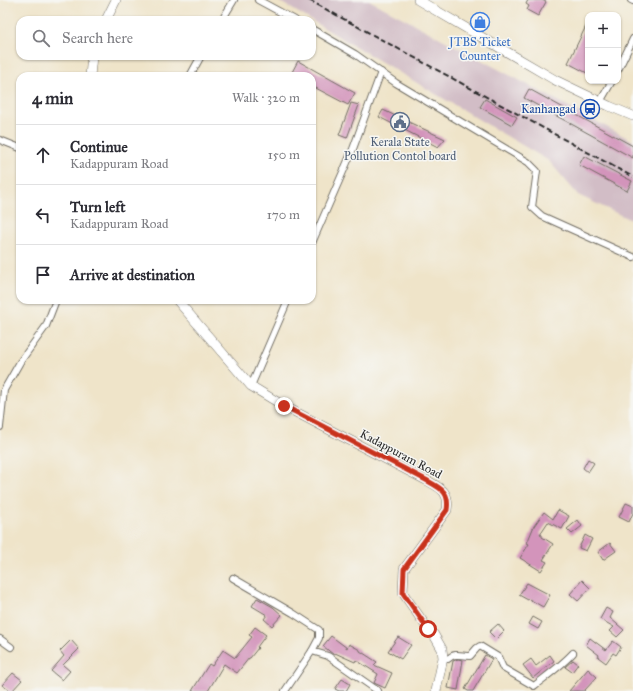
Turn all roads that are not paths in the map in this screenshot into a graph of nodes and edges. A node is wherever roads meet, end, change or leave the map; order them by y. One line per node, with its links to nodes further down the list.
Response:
1 (116, 0): 5 (main road)
2 (234, 0): 6 (street)
3 (258, 0): 7 (street)
4 (418, 0): 17 (main road)
5 (108, 16)
6 (224, 16)
7 (288, 16)
8 (316, 32): 15 (street)
9 (633, 39): 12 (street)
10 (92, 60): 13 (main road)
11 (198, 60): 14 (street)
12 (621, 64)
13 (90, 72)
14 (192, 72)
15 (381, 72): 21 (street); 22 (street)
16 (610, 84): 17 (street)
17 (600, 102): 18 (main road)
18 (633, 116)
19 (0, 140): 20 (street)
20 (16, 146)
21 (316, 230)
22 (633, 257)
23 (54, 304): 27 (street)
24 (180, 304): 26 (main road)
25 (286, 304): 26 (street)
26 (251, 386): 33 (main road, Kadappuram Road)
27 (0, 427)
28 (233, 578): 31 (street)
29 (0, 639): 30 (street)
30 (11, 647)
31 (312, 651): 35 (street); 36 (street)
32 (573, 653): 34 (street)
33 (442, 658): 34 (street); 37 (main road, Kadappuram Road)
34 (533, 688)
35 (285, 691)
36 (378, 691)
37 (436, 691)

